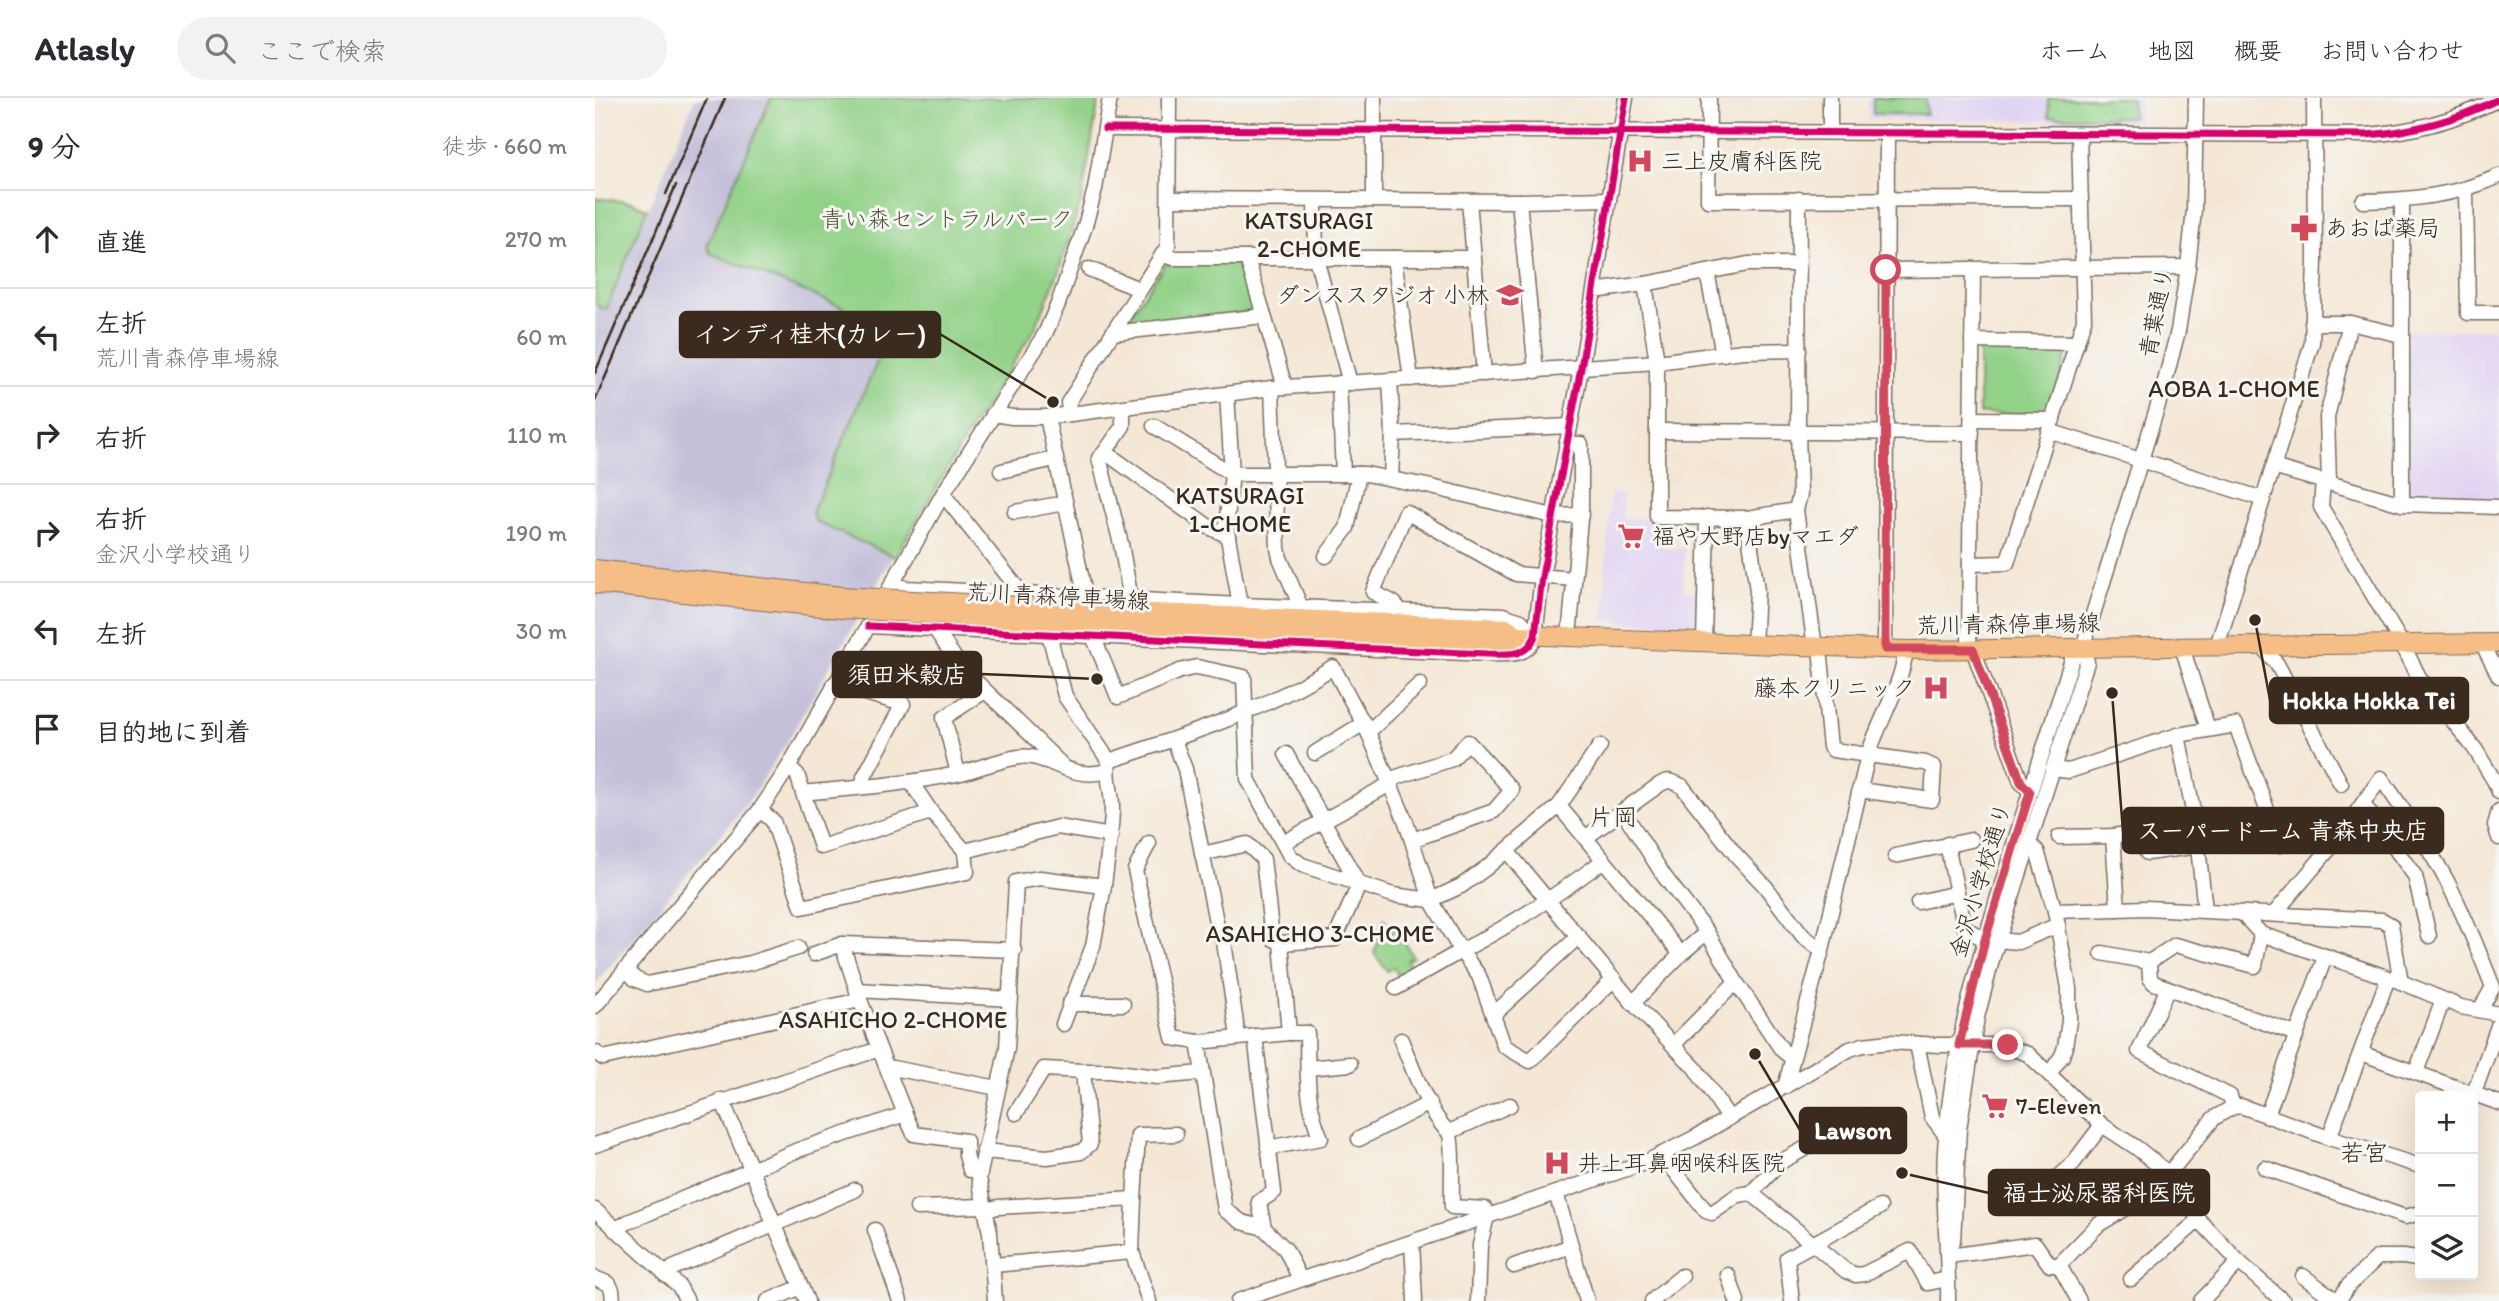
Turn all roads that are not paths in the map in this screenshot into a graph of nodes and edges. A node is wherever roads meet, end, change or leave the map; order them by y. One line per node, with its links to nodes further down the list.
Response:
1 (1110, 98): 10 (street)
2 (1169, 98): 12 (street)
3 (1374, 98): 11 (street)
4 (1626, 98): 14 (street)
5 (1709, 98): 13 (street)
6 (1830, 98): 15 (street)
7 (2196, 98): 17 (street, 青葉通り)
8 (2314, 98): 19 (street)
9 (2499, 99): 19 (street)
10 (1105, 129): 12 (street); 68 (street)
11 (1374, 130): 12 (street); 14 (street); 28 (street)
12 (1168, 131): 22 (street)
13 (1709, 131): 14 (street); 15 (street); 24 (street)
14 (1620, 132): 23 (street)
15 (1830, 132): 16 (street)
16 (1887, 132): 18 (street); 25 (street)
17 (2196, 133): 18 (street); 19 (street); 39 (street, 青葉通り)
18 (2079, 134): 26 (street)
19 (2314, 134): 50 (street)
20 (2499, 176): 21 (street)
21 (2466, 189): 29 (street); 48 (street)
22 (1169, 199): 27 (street); 33 (street)
23 (1609, 199): 31 (street); 47 (street)
24 (1800, 199): 25 (street); 38 (street)
25 (1886, 199): 26 (street); 43 (street)
26 (2081, 199): 40 (street)
27 (1315, 200): 28 (street); 36 (street)
28 (1374, 200): 30 (street)
29 (2402, 200): 32 (street); 53 (street)
30 (1469, 201): 31 (street); 34 (street)
31 (1519, 201): 60 (street)
32 (2363, 201)
33 (1163, 255): 35 (street); 46 (street)
34 (1473, 257): 37 (street); 61 (street)
35 (1247, 258): 36 (street); 49 (street)
36 (1316, 258): 37 (street); 64 (street)
37 (1394, 258): 62 (street)
38 (1798, 264): 44 (street); 56 (street)
39 (2188, 267): 40 (street); 82 (street, 青葉通り)
40 (2084, 268): 42 (street); 55 (street)
41 (1089, 269): 46 (street)
42 (1973, 269): 43 (street); 54 (street)
43 (1886, 270): 76 (street)
44 (1707, 272): 45 (street); 57 (street)
45 (1645, 284): 47 (street); 58 (street)
46 (1139, 289): 52 (street)
47 (1594, 291): 59 (street)
48 (2499, 313)
49 (1263, 316): 52 (street); 65 (street)
50 (2312, 323): 51 (street); 83 (street)
51 (2350, 323): 53 (street); 90 (street)
52 (1113, 333): 69 (street)
53 (2402, 335): 94 (street)
54 (1972, 341): 55 (street); 74 (street)
55 (2077, 343): 71 (street)
56 (1799, 350): 57 (street); 77 (street)
57 (1723, 354): 58 (street)
58 (1657, 362): 59 (street); 75 (street)
59 (1581, 368): 60 (street); 73 (street)
60 (1536, 371): 61 (street)
61 (1484, 374): 62 (street)
62 (1411, 379): 63 (street)
63 (1390, 380): 64 (street); 78 (street)
64 (1344, 383): 65 (street); 87 (street)
65 (1278, 388): 66 (street); 85 (street)
66 (1227, 394): 67 (street); 86 (street)
67 (1123, 408): 69 (street); 80 (street)
68 (993, 414): 70 (street); 91 (street)
69 (1070, 414): 70 (street)
70 (1047, 416): 81 (street)
71 (2051, 425): 74 (street); 82 (street); 104 (street)
72 (1154, 426): 86 (street)
73 (1570, 426): 78 (street); 79 (street)
74 (1972, 426): 76 (street); 104 (street)
75 (1657, 430): 77 (street); 100 (street)
76 (1884, 431): 77 (street); 131 (street)
77 (1798, 432): 96 (street)
78 (1393, 435): 89 (street)
79 (1566, 444): 98 (street); 99 (street)
80 (1105, 452): 102 (street); 115 (street)
81 (1055, 459): 84 (street); 93 (street)
82 (2142, 460): 92 (street); 130 (street, 青葉通り)
83 (2273, 467): 90 (street); 92 (street)
84 (1001, 471)
85 (1276, 473): 86 (street); 87 (street); 113 (street)
86 (1232, 474): 102 (street)
87 (1343, 474): 88 (street)
88 (1359, 474): 89 (street); 103 (street)
89 (1391, 478): 99 (street)
90 (2326, 481): 94 (street); 124 (street)
91 (943, 494): 109 (street); 110 (street)
92 (2263, 499): 127 (street)
93 (1065, 503): 97 (street); 111 (street)
94 (2402, 504): 95 (street)
95 (2499, 506)
96 (1796, 510): 101 (street); 129 (street)
97 (1016, 512)
98 (1581, 515): 99 (street); 107 (street)
99 (1553, 516): 106 (street)
100 (1707, 517): 101 (street); 122 (street)
101 (1747, 518): 125 (street)
102 (1228, 536): 112 (street)
103 (1326, 556)
104 (1970, 564): 132 (street)
105 (595, 569): 115 (main road, 荒川青森停車場線, bridge)
106 (1542, 577): 107 (street); 114 (street); 119 (street)
107 (1573, 579): 121 (street)
108 (595, 584): 115 (main road, 荒川青森停車場線, bridge)
109 (892, 584): 110 (street); 116 (street)
110 (1023, 594): 111 (street)
111 (1086, 597): 115 (street)
112 (1240, 605): 113 (street); 115 (street)
113 (1300, 606): 114 (street)
114 (1399, 610): 119 (street)
115 (1131, 612): 119 (main road, 荒川青森停車場線)
116 (869, 626): 117 (street); 135 (street)
117 (935, 629): 118 (street); 137 (street)
118 (1049, 634): 120 (street); 147 (street)
119 (1526, 635): 120 (street); 121 (main road, 荒川青森停車場線)
120 (1093, 636): 138 (street)
121 (1569, 636): 122 (main road, 荒川青森停車場線)
122 (1704, 642): 125 (main road, 荒川青森停車場線)
123 (2491, 643): 124 (main road, 荒川青森停車場線); 134 (street)
124 (2402, 644): 128 (main road, 荒川青森停車場線); 158 (street)
125 (1754, 645): 129 (main road, 荒川青森停車場線)
126 (2182, 646): 127 (main road, 荒川青森停車場線); 130 (main road, 荒川青森停車場線); 140 (street)
127 (2217, 646): 128 (main road, 荒川青森停車場線)
128 (2262, 646): 154 (street)
129 (1817, 648): 131 (main road, 荒川青森停車場線); 146 (street)
130 (2083, 648): 132 (main road, 荒川青森停車場線); 149 (street, 金沢小学校通り); 157 (street, 金沢小学校通り)
131 (1885, 649): 133 (main road, 荒川青森停車場線)
132 (1971, 649): 133 (main road, 荒川青森停車場線); 157 (street)
133 (1906, 650): 146 (street)
134 (2499, 676)
135 (835, 684): 148 (street); 155 (street)
136 (1420, 684): 139 (street)
137 (985, 691): 150 (street); 151 (street)
138 (1246, 712): 139 (street); 142 (street); 176 (street)
139 (1366, 728): 144 (street); 153 (street)
140 (2208, 729): 141 (street); 179 (street)
141 (2178, 735): 149 (street); 180 (street)
142 (1174, 740): 147 (street); 184 (street)
143 (1599, 746): 161 (street)
144 (1315, 753)
145 (1286, 754): 166 (street)
146 (1868, 755): 156 (street); 156 (street)
147 (1108, 766): 150 (street); 168 (street)
148 (788, 768): 159 (street); 162 (street)
149 (2052, 769): 177 (street, 金沢小学校通り)
150 (1069, 771): 151 (street)
151 (958, 774): 152 (street)
152 (911, 782): 155 (street); 163 (street)
153 (1389, 782): 166 (street); 174 (street); 174 (street)
154 (2341, 784)
155 (863, 787): 159 (street)
156 (1859, 790): 207 (street)
157 (2030, 792): 202 (street, 金沢小学校通り)
158 (2499, 792)
159 (803, 793): 163 (street)
160 (2363, 804): 196 (street); 201 (street); 227 (street)
161 (1559, 806): 171 (street); 182 (street)
162 (760, 810): 181 (street); 214 (street)
163 (930, 811): 181 (street)
164 (1623, 811): 171 (street); 198 (street); 207 (street)
165 (2499, 812): 172 (street)
166 (1324, 820): 176 (street); 188 (street)
167 (2134, 833): 170 (street)
168 (1111, 836): 181 (street); 187 (street)
169 (2059, 836): 170 (street)
170 (2113, 836): 193 (street)
171 (1585, 838): 186 (street)
172 (2499, 838)
173 (1971, 839): 178 (street)
174 (1412, 840): 190 (street)
175 (1149, 843): 237 (street)
176 (1283, 843): 188 (street)
177 (2029, 843): 197 (street); 202 (street, 金沢小学校通り)
178 (1947, 844): 185 (street); 189 (street)
179 (2280, 845)
180 (2199, 846): 183 (street); 194 (street)
181 (965, 851)
182 (1507, 851): 190 (street); 191 (street)
183 (2147, 853)
184 (1202, 854): 203 (street); 234 (street)
185 (1895, 856)
186 (1603, 860): 191 (street); 211 (street)
187 (1104, 886): 206 (street); 224 (street)
188 (1359, 886): 190 (street); 203 (street)
189 (1957, 893): 192 (street); 202 (street)
190 (1431, 900): 208 (street)
191 (1549, 900): 200 (street); 208 (street)
192 (1918, 902)
193 (2118, 909): 194 (street); 197 (street)
194 (2205, 910): 195 (street)
195 (2242, 912): 196 (street); 199 (street)
196 (2274, 914): 216 (street)
197 (2056, 918): 202 (street); 251 (street)
198 (1707, 932): 211 (street); 217 (street)
199 (2261, 934): 212 (street); 213 (street)
200 (1579, 936): 215 (street); 229 (street)
201 (2429, 936)
202 (1991, 940): 240 (street, 金沢小学校通り)
203 (1281, 943): 232 (street)
204 (842, 944): 206 (street); 210 (street); 220 (street)
205 (798, 948): 214 (street)
206 (1014, 950): 221 (street)
207 (1822, 950): 244 (street)
208 (1461, 951): 218 (street); 229 (street)
209 (2102, 953): 213 (street)
210 (814, 954)
211 (1681, 954): 223 (street)
212 (2325, 957): 216 (street); 233 (street)
213 (2149, 962): 219 (street)
214 (626, 969): 226 (street)
215 (1614, 979): 223 (street); 229 (street)
216 (2395, 980): 222 (street); 243 (street)
217 (1736, 982): 239 (street); 244 (street)
218 (1396, 988)
219 (2168, 988): 233 (street); 261 (street)
220 (858, 995): 221 (street); 241 (street); 242 (street)
221 (1011, 999): 253 (street)
222 (2443, 1000): 227 (street); 249 (street)
223 (1633, 1003): 239 (street)
224 (1069, 1004): 225 (street); 231 (street)
225 (1123, 1004)
226 (595, 1006)
227 (2480, 1010): 228 (street)
228 (2499, 1014)
229 (1493, 1015)
230 (2499, 1023): 255 (street)
231 (1063, 1024)
232 (1289, 1033): 235 (street); 247 (street)
233 (2296, 1034): 264 (street)
234 (1238, 1037): 235 (street); 237 (street)
235 (1255, 1037): 274 (street)
236 (1401, 1040): 258 (street)
237 (1198, 1042): 250 (street)
238 (1917, 1044): 240 (street); 252 (street); 270 (street)
239 (1673, 1045): 265 (street)
240 (1965, 1045): 251 (street); 270 (street, 金沢小学校通り); 302 (street, 金沢小学校通り)
241 (879, 1049): 246 (street); 257 (street)
242 (595, 1052)
243 (2361, 1053): 249 (street); 271 (street)
244 (1793, 1058): 252 (street)
245 (1350, 1064): 247 (street)
246 (887, 1067): 253 (street); 263 (street)
247 (1308, 1068): 274 (street)
248 (1083, 1071): 250 (street); 262 (street); 275 (street)
249 (2416, 1072): 254 (street)
250 (1202, 1073): 295 (street)
251 (2049, 1074): 266 (street)
252 (1785, 1087): 265 (street)
253 (997, 1088): 275 (street)
254 (2468, 1091)
255 (2475, 1091)
256 (2478, 1095): 259 (street)
257 (722, 1100): 273 (street); 279 (street)
258 (1430, 1103): 267 (street); 272 (street)
259 (2499, 1103)
260 (1510, 1105): 267 (street)
261 (2233, 1107): 264 (street); 281 (street)
262 (1016, 1113)
263 (905, 1114): 279 (street); 280 (street)
264 (2267, 1115): 271 (street)
265 (1729, 1118): 276 (street)
266 (2102, 1125): 281 (street); 286 (street)
267 (1449, 1132): 292 (street)
268 (1175, 1134): 285 (street)
269 (1832, 1134): 284 (street)
270 (1946, 1136): 302 (street, 金沢小学校通り)
271 (2329, 1138): 277 (street)
272 (1359, 1139)
273 (595, 1145)
274 (1268, 1149): 295 (street)
275 (984, 1151): 280 (street)
276 (1663, 1156): 283 (street); 284 (street)
277 (2415, 1164)
278 (2265, 1168): 291 (street)
279 (752, 1170): 294 (street); 296 (street)
280 (980, 1170): 289 (street)
281 (2169, 1174): 293 (street); 306 (street)
282 (855, 1190): 294 (street)
283 (1556, 1193): 292 (street); 300 (street)
284 (1751, 1194): 299 (street)
285 (1134, 1199): 289 (street); 301 (street)
286 (2030, 1203)
287 (1880, 1207): 299 (street)
288 (917, 1208): 289 (street)
289 (985, 1208): 305 (street)
290 (595, 1210): 296 (street)
291 (2415, 1214)
292 (1487, 1216): 298 (street); 327 (street)
293 (2199, 1220): 304 (street); 315 (street)
294 (774, 1224): 308 (street); 316 (street)
295 (1264, 1228): 313 (street)
296 (615, 1230): 308 (street)
297 (875, 1230): 322 (street)
298 (1412, 1242): 313 (street); 326 (street)
299 (1813, 1243): 314 (street); 330 (street)
300 (1571, 1246): 307 (street); 318 (street)
301 (1132, 1252): 305 (street); 324 (street)
302 (1948, 1254): 306 (street); 314 (street, 金沢小学校通り)
303 (2415, 1259): 334 (street)
304 (2239, 1262): 332 (street); 333 (street)
305 (994, 1265): 323 (street)
306 (2059, 1265): 317 (street)
307 (1514, 1266)
308 (665, 1275): 320 (street)
309 (1728, 1275): 329 (street)
310 (1682, 1276): 328 (street)
311 (2303, 1276): 334 (street)
312 (595, 1278): 319 (street)
313 (1300, 1279): 325 (street)
314 (1948, 1279): 331 (street, 金沢小学校通り)
315 (2131, 1279)
316 (804, 1294): 321 (street)
317 (2072, 1299)
318 (1585, 1300)
319 (613, 1301)
320 (687, 1301)
321 (768, 1301)
322 (901, 1301)
323 (995, 1301)
324 (1149, 1301)
325 (1240, 1301)
326 (1415, 1301)
327 (1478, 1301)
328 (1652, 1301)
329 (1737, 1301)
330 (1792, 1301)
331 (1948, 1301)
332 (2201, 1301)
333 (2283, 1301)
334 (2337, 1301)

